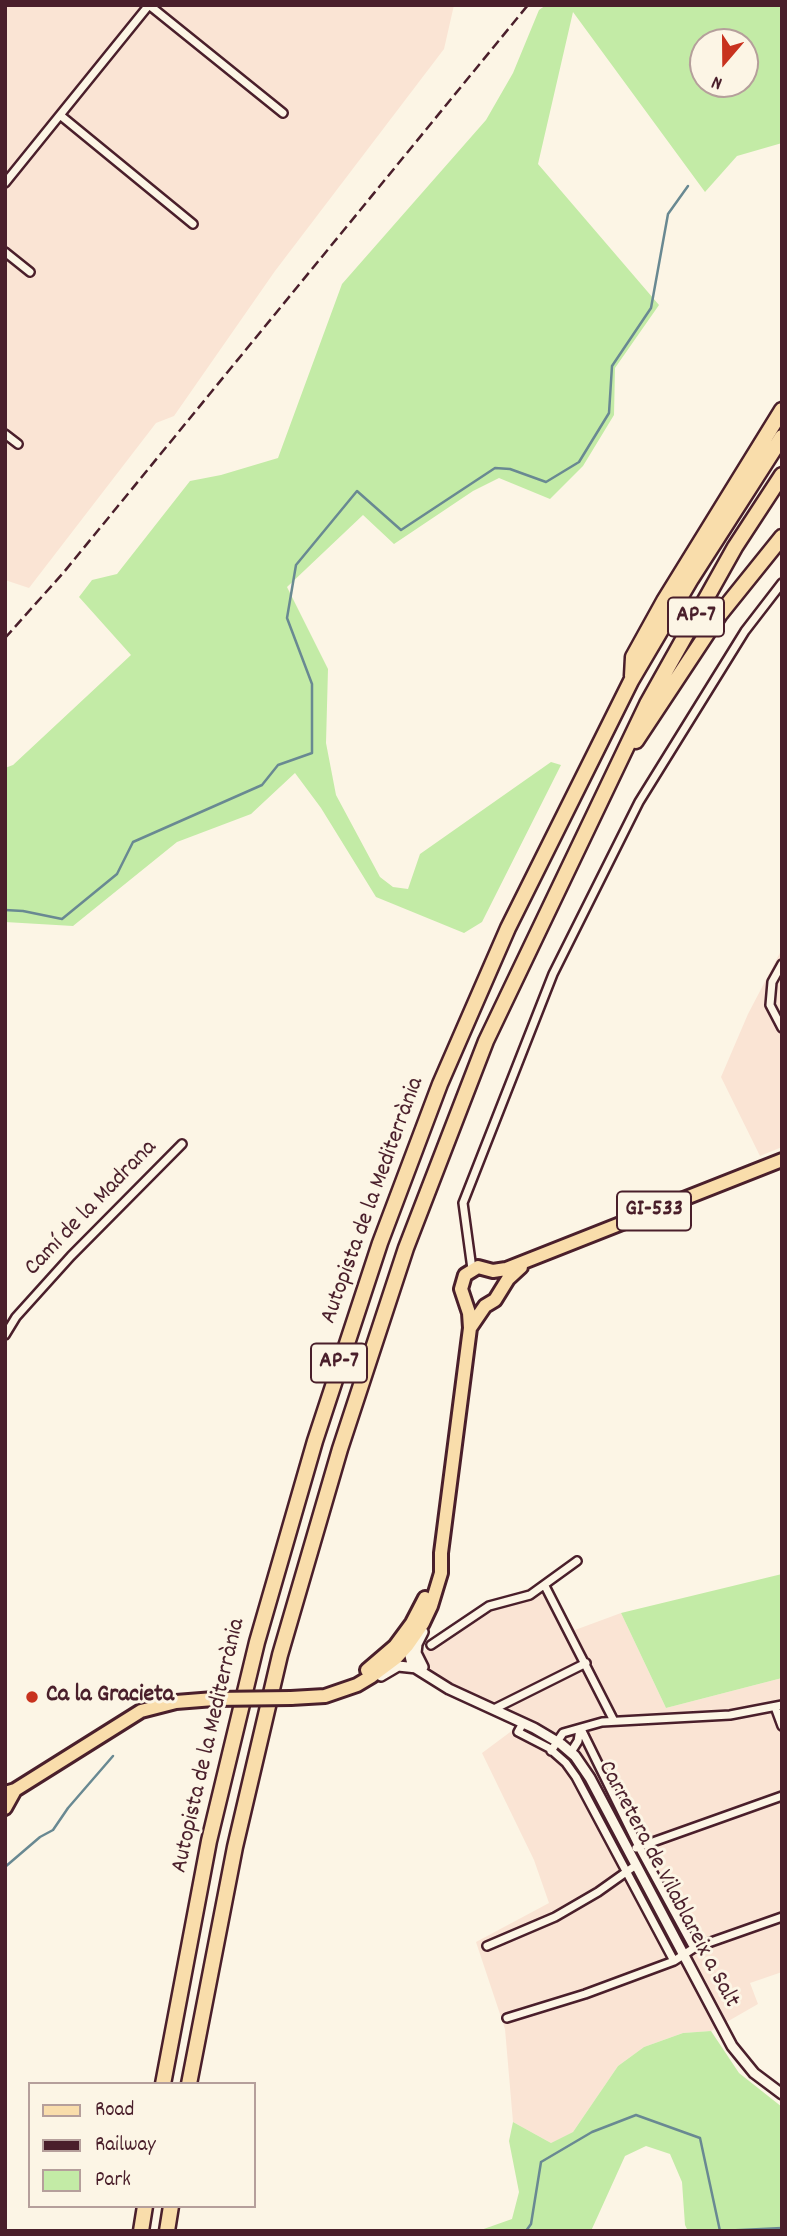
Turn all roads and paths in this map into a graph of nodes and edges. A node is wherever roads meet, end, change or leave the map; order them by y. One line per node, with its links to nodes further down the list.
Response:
1 (149, 5): 2 (street); 3 (street)
2 (283, 113)
3 (60, 115): 4 (street); 5 (street)
4 (5, 183)
5 (193, 224)
6 (5, 253): 7 (street)
7 (30, 272)
8 (782, 410): 15 (highway)
9 (5, 434): 11 (street)
10 (782, 437): 15 (highway, Autopista de la Mediterrània / AP-7)
11 (18, 444)
12 (782, 475): 16 (highway, Autopista de la Mediterrània / AP-7)
13 (782, 537): 16 (highway)
14 (782, 583): 22 (street)
15 (631, 681): 65 (highway, Autopista de la Mediterrània / AP-7)
16 (618, 764): 66 (highway, Autopista de la Mediterrània / AP-7)
17 (782, 964): 18 (street)
18 (782, 1028)
19 (182, 1144): 28 (street, Camí de la Madrana)
20 (782, 1160): 21 (main road, GI-533)
21 (527, 1262): 23 (main road, GI-533); 24 (main road, GI-533)
22 (472, 1269): 23 (main road, GI-533); 25 (main road, GI-533)
23 (493, 1270): 24 (main road)
24 (500, 1291): 26 (main road, GI-533)
25 (465, 1298): 26 (main road); 27 (main road, GI-533)
26 (485, 1306): 27 (main road, GI-533)
27 (470, 1328): 29 (main road, GI-533)
28 (5, 1335)
29 (441, 1553): 31 (main road, GI-533); 33 (main road, GI-533)
30 (577, 1561): 32 (street)
31 (439, 1581): 35 (main road, GI-533); 38 (street)
32 (545, 1586): 34 (street); 36 (street)
33 (427, 1594): 35 (street); 40 (main road, GI-533)
34 (431, 1645)
35 (407, 1646): 37 (street); 39 (main road, GI-533)
36 (586, 1663): 42 (street); 43 (street)
37 (417, 1668): 38 (street, Carretera de Vilablareix a Salt); 39 (street)
38 (428, 1675): 42 (street, Carretera de Vilablareix a Salt)
39 (325, 1696): 40 (main road, GI-533)
40 (297, 1698): 52 (main road, GI-533, bridge)
41 (778, 1706): 43 (street); 45 (street)
42 (494, 1709): 44 (street, Carretera de Vilablareix a Salt)
43 (614, 1721): 46 (street)
44 (523, 1723): 47 (street, Carretera de Vilablareix a Salt); 50 (street)
45 (782, 1726)
46 (581, 1729): 48 (street); 51 (street); 55 (street)
47 (542, 1732): 48 (street); 49 (street, Carretera de Vilablareix a Salt)
48 (563, 1732): 49 (street)
49 (558, 1742): 50 (street); 51 (street, Carretera de Vilablareix a Salt)
50 (551, 1751): 58 (street)
51 (571, 1752): 56 (street, Carretera de Vilablareix a Salt)
52 (10, 1792): 54 (main road, GI-533)
53 (782, 1796): 55 (street)
54 (5, 1808)
55 (639, 1847): 56 (street); 61 (street)
56 (629, 1852): 57 (street, Carretera de Vilablareix a Salt)
57 (636, 1865): 58 (street); 62 (street, Carretera de Vilablareix a Salt)
58 (625, 1872): 60 (street); 63 (street)
59 (782, 1917): 61 (street)
60 (487, 1946)
61 (694, 1948): 62 (street)
62 (683, 1954): 63 (street); 67 (street, Carretera de Vilablareix a Salt)
63 (674, 1961): 64 (street)
64 (508, 2018)
65 (163, 2082)
66 (189, 2082)
67 (782, 2094)
68 (145, 2208): 70 (highway)
69 (171, 2208): 71 (highway)
70 (141, 2231)
71 (167, 2231)

